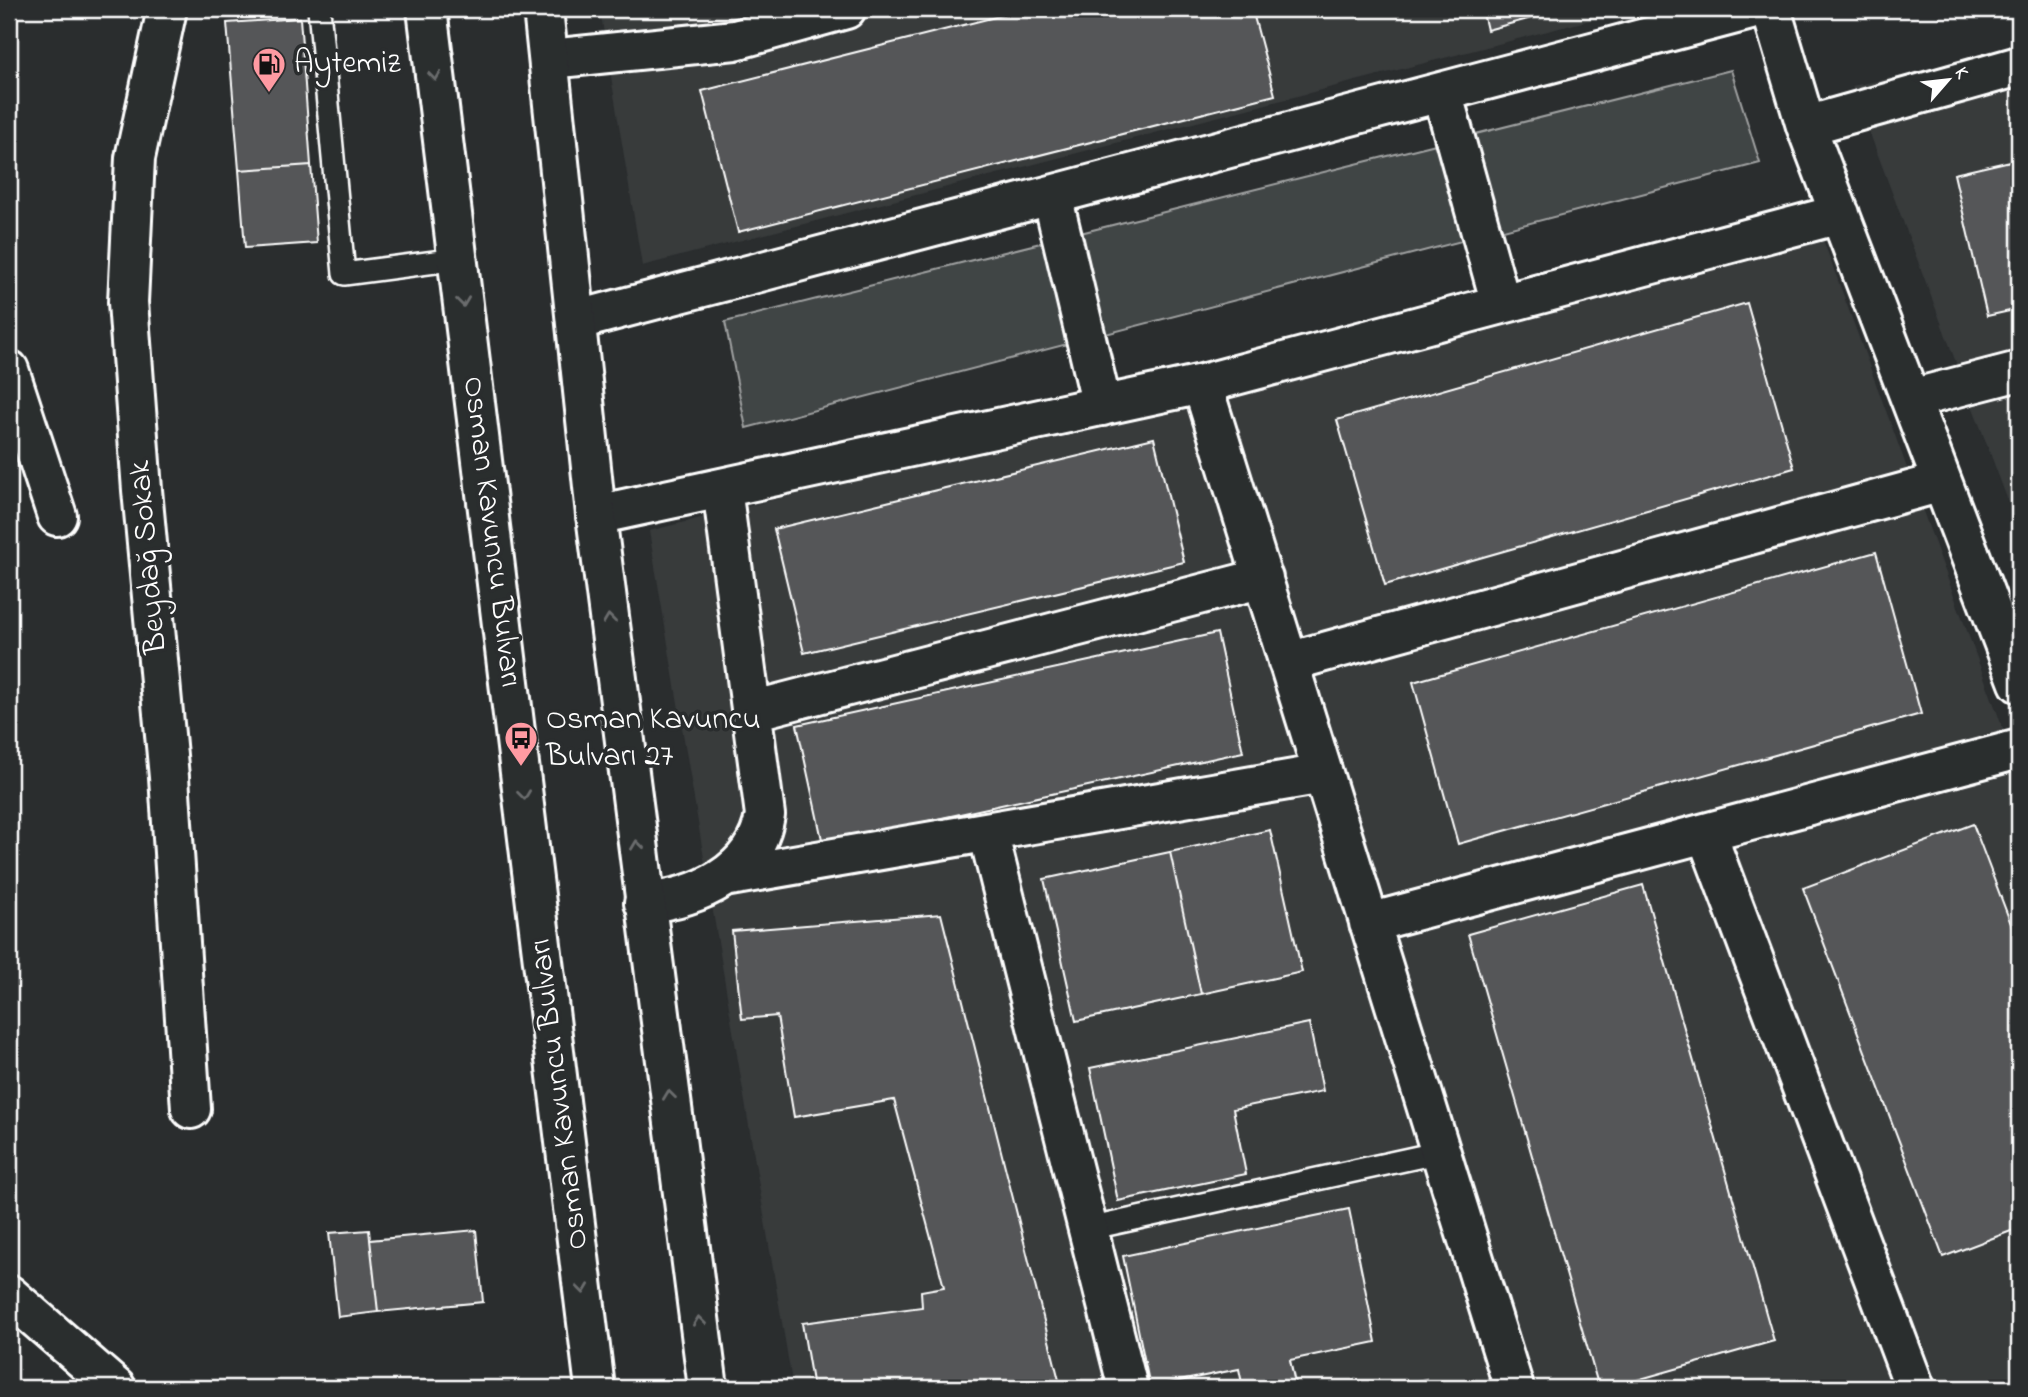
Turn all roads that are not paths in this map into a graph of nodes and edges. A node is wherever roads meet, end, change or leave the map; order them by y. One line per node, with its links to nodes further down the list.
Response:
1 (167, 9): 37 (main road, Beydağ Sokak)
2 (319, 9): 14 (lane)
3 (426, 9): 14 (main road, Osman Kavuncu Bulvarı, one-way to 14)
4 (543, 9): 8 (main road)
5 (846, 9): 8 (main road)
6 (1755, 9): 10 (main road)
7 (1771, 9): 11 (main road)
8 (550, 59): 16 (main road)
9 (2019, 66): 11 (main road)
10 (1442, 92): 12 (main road); 15 (main road)
11 (1806, 126): 13 (main road)
12 (1052, 195): 16 (main road); 21 (main road)
13 (1840, 214): 15 (main road); 20 (main road)
14 (458, 259): 42 (main road, Osman Kavuncu Bulvarı, one-way to 42)
15 (1501, 304): 19 (main road)
16 (578, 320): 24 (main road)
17 (9, 370): 25 (main road)
18 (2019, 371): 20 (main road)
19 (1202, 384): 21 (main road); 26 (main road)
20 (1910, 399): 22 (main road)
21 (1102, 406): 23 (main road)
22 (1942, 482): 27 (main road); 28 (main road)
23 (722, 488): 24 (main road); 29 (main road)
24 (596, 515): 35 (main road, one-way to 24)
25 (57, 516)
26 (1263, 578): 28 (main road); 29 (main road)
27 (2015, 661)
28 (1288, 662): 31 (main road)
29 (752, 711): 34 (main road)
30 (2019, 750): 33 (main road)
31 (1323, 774): 32 (main road); 36 (main road)
32 (988, 832): 34 (main road); 39 (main road)
33 (1706, 833): 36 (main road); 46 (main road)
34 (724, 877): 35 (main road)
35 (644, 903): 43 (main road, one-way to 35)
36 (1370, 923): 38 (main road)
37 (191, 1109)
38 (1441, 1152): 39 (lane); 45 (main road)
39 (1088, 1229): 44 (main road)
40 (9, 1295): 41 (main road)
41 (116, 1388)
42 (595, 1388)
43 (708, 1388)
44 (1129, 1388)
45 (1514, 1388)
46 (1914, 1388)

